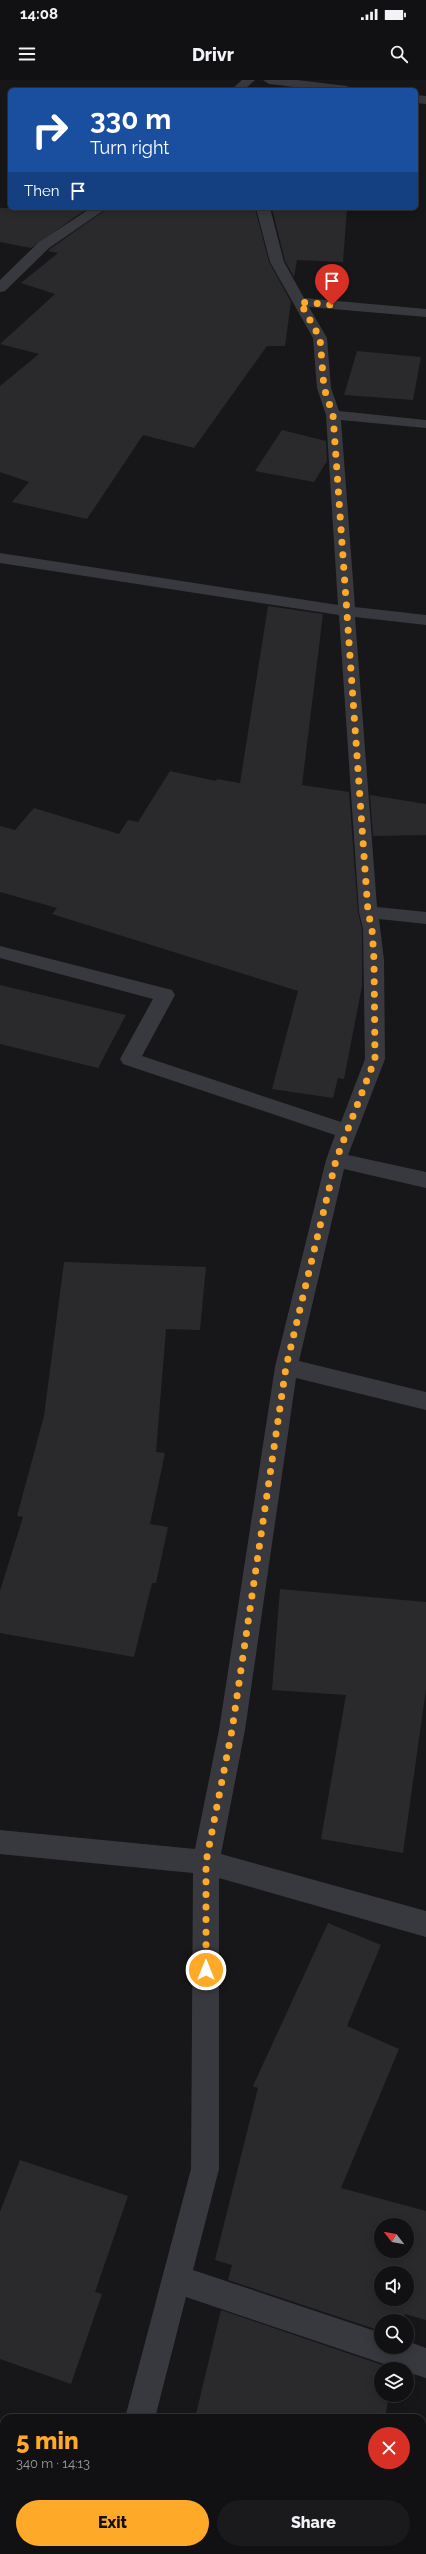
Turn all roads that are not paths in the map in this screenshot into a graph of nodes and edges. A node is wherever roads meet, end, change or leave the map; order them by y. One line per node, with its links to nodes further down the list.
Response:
1 (249, 80): 3 (street)
2 (269, 80): 4 (street)
3 (239, 88)
4 (331, 88)
5 (97, 210): 7 (street)
6 (264, 210): 8 (street)
7 (0, 288)
8 (300, 302): 9 (street); 10 (street)
9 (426, 313)
10 (333, 415): 11 (street); 13 (street)
11 (426, 424)
12 (0, 558): 13 (street)
13 (346, 611): 14 (street); 15 (street)
14 (426, 620)
15 (368, 912): 16 (street); 18 (street)
16 (426, 918)
17 (0, 952): 18 (street)
18 (348, 1132): 19 (street)
19 (336, 1160): 20 (street); 21 (street)
20 (426, 1180)
21 (286, 1367): 22 (street); 24 (street)
22 (426, 1401)
23 (0, 1842): 24 (street)
24 (206, 1862): 25 (street); 26 (street)
25 (426, 1924)
26 (176, 2279): 27 (street); 28 (street)
27 (426, 2363)
28 (141, 2414)

